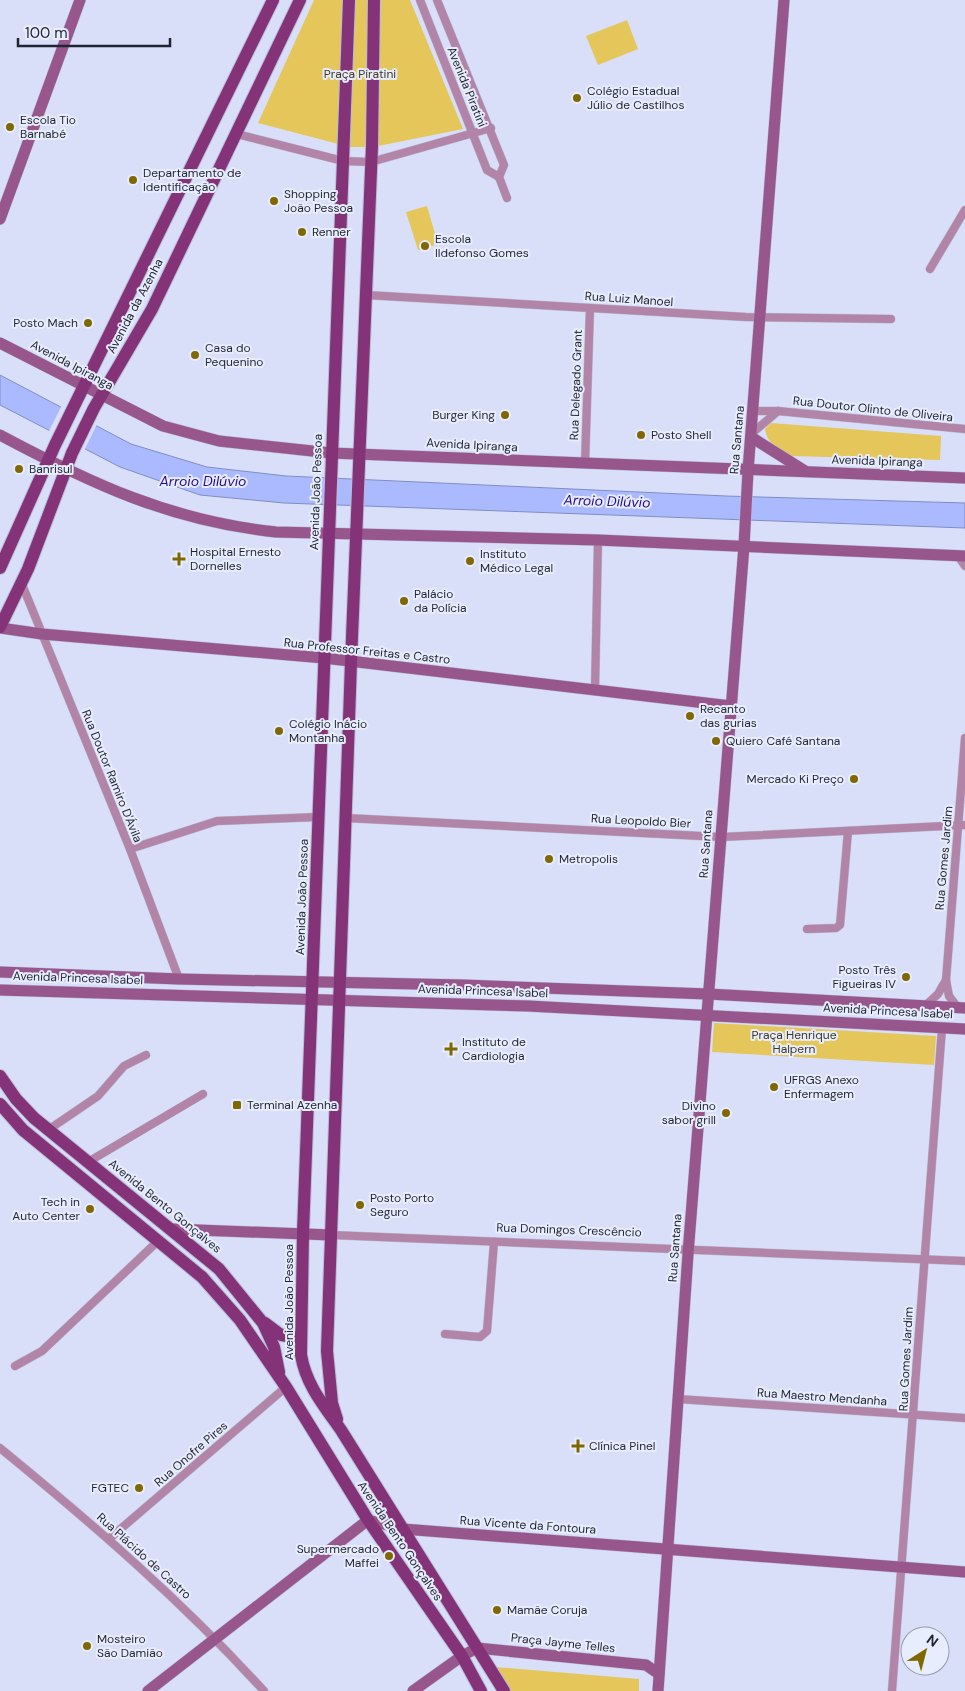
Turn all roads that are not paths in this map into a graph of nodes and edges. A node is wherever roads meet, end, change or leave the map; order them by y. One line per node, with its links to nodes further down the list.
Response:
1 (80, 0): 17 (main road)
2 (273, 0): 24 (main road, Avenida da Azenha)
3 (300, 0): 10 (main road, Avenida da Azenha)
4 (348, 0): 12 (main road, Avenida João Pessoa)
5 (374, 0): 13 (main road)
6 (420, 0): 11 (street, Avenida Piratini)
7 (437, 0): 9 (street, Avenida Piratini)
8 (784, 0): 21 (main road, Rua Santana)
9 (491, 128): 11 (street); 14 (street, Avenida Piratini)
10 (237, 134): 12 (street); 25 (main road, Avenida da Azenha)
11 (474, 135): 13 (street); 14 (street, Avenida Piratini)
12 (343, 161): 13 (street); 31 (main road, Avenida João Pessoa)
13 (371, 162): 19 (main road)
14 (499, 178): 15 (street, Avenida Piratini)
15 (507, 198)
16 (965, 210): 18 (street)
17 (1, 216)
18 (930, 269)
19 (366, 295): 20 (street, Rua Luiz Manoel); 32 (main road)
20 (590, 308): 21 (street, Rua Luiz Manoel); 34 (street, Rua Delegado Grant)
21 (760, 317): 22 (street, Rua Luiz Manoel); 26 (main road, Rua Santana)
22 (891, 319)
23 (0, 343): 24 (main road, Avenida Ipiranga)
24 (84, 387): 25 (main road, Avenida Ipiranga); 33 (main road, Avenida da Azenha)
25 (102, 397): 31 (main road, Avenida Ipiranga); 35 (main road, Avenida da Azenha)
26 (753, 411): 27 (street, Rua Doutor Olinto de Oliveira); 30 (main road, Rua Santana)
27 (778, 411): 28 (street, Rua Doutor Olinto de Oliveira); 30 (street, Rua Doutor Olinto de Oliveira)
28 (965, 429)
29 (0, 435): 33 (main road)
30 (751, 435): 36 (main road); 37 (main road, Rua Santana)
31 (331, 453): 32 (main road, Avenida Ipiranga); 39 (main road, Avenida João Pessoa)
32 (359, 454): 34 (main road, Avenida Ipiranga); 40 (main road)
33 (49, 461): 35 (main road); 45 (main road, Avenida da Azenha)
34 (585, 464): 37 (main road, Avenida Ipiranga)
35 (66, 470): 39 (main road); 46 (main road, Avenida da Azenha)
36 (806, 472): 37 (main road, Avenida Ipiranga); 38 (main road, Avenida Ipiranga)
37 (747, 476): 42 (main road, Rua Santana)
38 (965, 478)
39 (329, 534): 40 (main road); 49 (main road, Avenida João Pessoa)
40 (357, 535): 41 (main road); 50 (main road)
41 (598, 540): 42 (main road); 51 (street)
42 (744, 546): 43 (main road); 52 (main road, Rua Santana)
43 (962, 556): 44 (street)
44 (965, 566)
45 (0, 568)
46 (21, 582): 47 (main road, Avenida da Azenha); 48 (street, Rua Doutor Ramiro D'Ávila)
47 (0, 628): 48 (main road, Rua Professor Freitas e Castro)
48 (42, 634): 49 (main road, Rua Professor Freitas e Castro); 59 (street, Rua Doutor Ramiro D'Ávila)
49 (324, 658): 50 (main road, Rua Professor Freitas e Castro); 54 (main road, Avenida João Pessoa)
50 (351, 662): 51 (main road, Rua Professor Freitas e Castro); 55 (main road)
51 (595, 690): 52 (main road, Rua Professor Freitas e Castro)
52 (731, 706): 58 (main road, Rua Santana)
53 (965, 738): 56 (street, Rua Gomes Jardim)
54 (318, 817): 59 (street); 63 (main road, Avenida João Pessoa)
55 (346, 818): 58 (street, Rua Leopoldo Bier); 65 (main road)
56 (962, 825): 57 (street, Rua Leopoldo Bier); 64 (street, Rua Gomes Jardim)
57 (848, 831): 58 (street, Rua Leopoldo Bier); 60 (street)
58 (721, 836): 67 (main road, Rua Santana)
59 (130, 849): 62 (street, Rua Doutor Ramiro D'Ávila)
60 (807, 929)
61 (0, 972): 62 (main road, Avenida Princesa Isabel)
62 (178, 979): 63 (main road, Avenida Princesa Isabel)
63 (313, 980): 65 (main road, Avenida Princesa Isabel); 68 (main road, Avenida João Pessoa)
64 (946, 980): 70 (street); 71 (street, Rua Gomes Jardim)
65 (340, 981): 67 (main road, Avenida Princesa Isabel); 69 (main road)
66 (0, 990): 68 (main road, Avenida Princesa Isabel)
67 (708, 994): 70 (main road, Avenida Princesa Isabel); 72 (main road, Rua Santana)
68 (312, 998): 69 (main road, Avenida Princesa Isabel); 82 (main road, Avenida João Pessoa)
69 (339, 999): 72 (main road, Avenida Princesa Isabel); 83 (main road)
70 (925, 1006): 71 (main road, Avenida Princesa Isabel)
71 (961, 1008)
72 (707, 1014): 73 (main road, Avenida Princesa Isabel); 86 (main road, Rua Santana)
73 (942, 1028): 74 (main road, Avenida Princesa Isabel); 87 (street, Rua Gomes Jardim)
74 (965, 1029)
75 (146, 1055): 79 (street)
76 (0, 1076): 79 (main road, Avenida Bento Gonçalves)
77 (204, 1094): 80 (street)
78 (0, 1104): 84 (main road, Avenida Bento Gonçalves)
79 (48, 1130): 80 (main road, Avenida Bento Gonçalves)
80 (88, 1162): 81 (main road, Avenida Bento Gonçalves)
81 (172, 1229): 82 (main road, Rua Domingos Crescêncio); 89 (main road, Avenida Bento Gonçalves)
82 (303, 1233): 83 (main road, Rua Domingos Crescêncio); 91 (main road, Avenida João Pessoa)
83 (331, 1235): 85 (street, Rua Domingos Crescêncio); 97 (main road)
84 (158, 1241): 92 (street); 93 (main road, Avenida Bento Gonçalves)
85 (494, 1242): 86 (street, Rua Domingos Crescêncio); 90 (street)
86 (688, 1248): 87 (street, Rua Domingos Crescêncio); 94 (main road, Rua Santana)
87 (923, 1260): 88 (street, Rua Domingos Crescêncio); 95 (street, Rua Gomes Jardim)
88 (965, 1261)
89 (263, 1322): 91 (main road); 93 (main road, Avenida Bento Gonçalves)
90 (445, 1334)
91 (300, 1338): 97 (main road, Avenida João Pessoa)
92 (15, 1366)
93 (284, 1383): 99 (main road, Avenida Bento Gonçalves); 101 (street, Rua Onofre Pires)
94 (678, 1399): 95 (street, Rua Maestro Mendanha); 102 (main road, Rua Santana)
95 (914, 1414): 96 (street, Rua Maestro Mendanha); 103 (street, Rua Gomes Jardim)
96 (965, 1418)
97 (341, 1430): 100 (main road, Avenida Bento Gonçalves)
98 (0, 1448): 101 (street, Rua Plácido de Castro)
99 (368, 1520): 100 (main road, Rua Vicente da Fontoura); 105 (main road); 107 (main road, Avenida Bento Gonçalves)
100 (404, 1529): 102 (main road, Rua Vicente da Fontoura); 106 (main road, Avenida Bento Gonçalves)
101 (110, 1538): 105 (street, Rua Plácido de Castro)
102 (668, 1549): 103 (main road, Rua Vicente da Fontoura); 108 (main road, Rua Santana)
103 (902, 1567): 104 (main road, Rua Vicente da Fontoura); 117 (street, Rua Gomes Jardim)
104 (965, 1572)
105 (215, 1638): 111 (main road); 112 (street, Rua Plácido de Castro)
106 (477, 1648): 107 (main road); 109 (main road, Praça Jayme Telles); 115 (main road, Avenida Bento Gonçalves)
107 (462, 1656): 113 (main road); 114 (main road, Avenida Bento Gonçalves)
108 (660, 1658): 109 (main road); 110 (main road, Rua Santana)
109 (646, 1665): 110 (main road)
110 (658, 1674): 116 (main road, Rua Santana)
111 (148, 1691)
112 (264, 1691)
113 (413, 1691)
114 (481, 1691)
115 (504, 1691)
116 (658, 1691)
117 (892, 1691)

